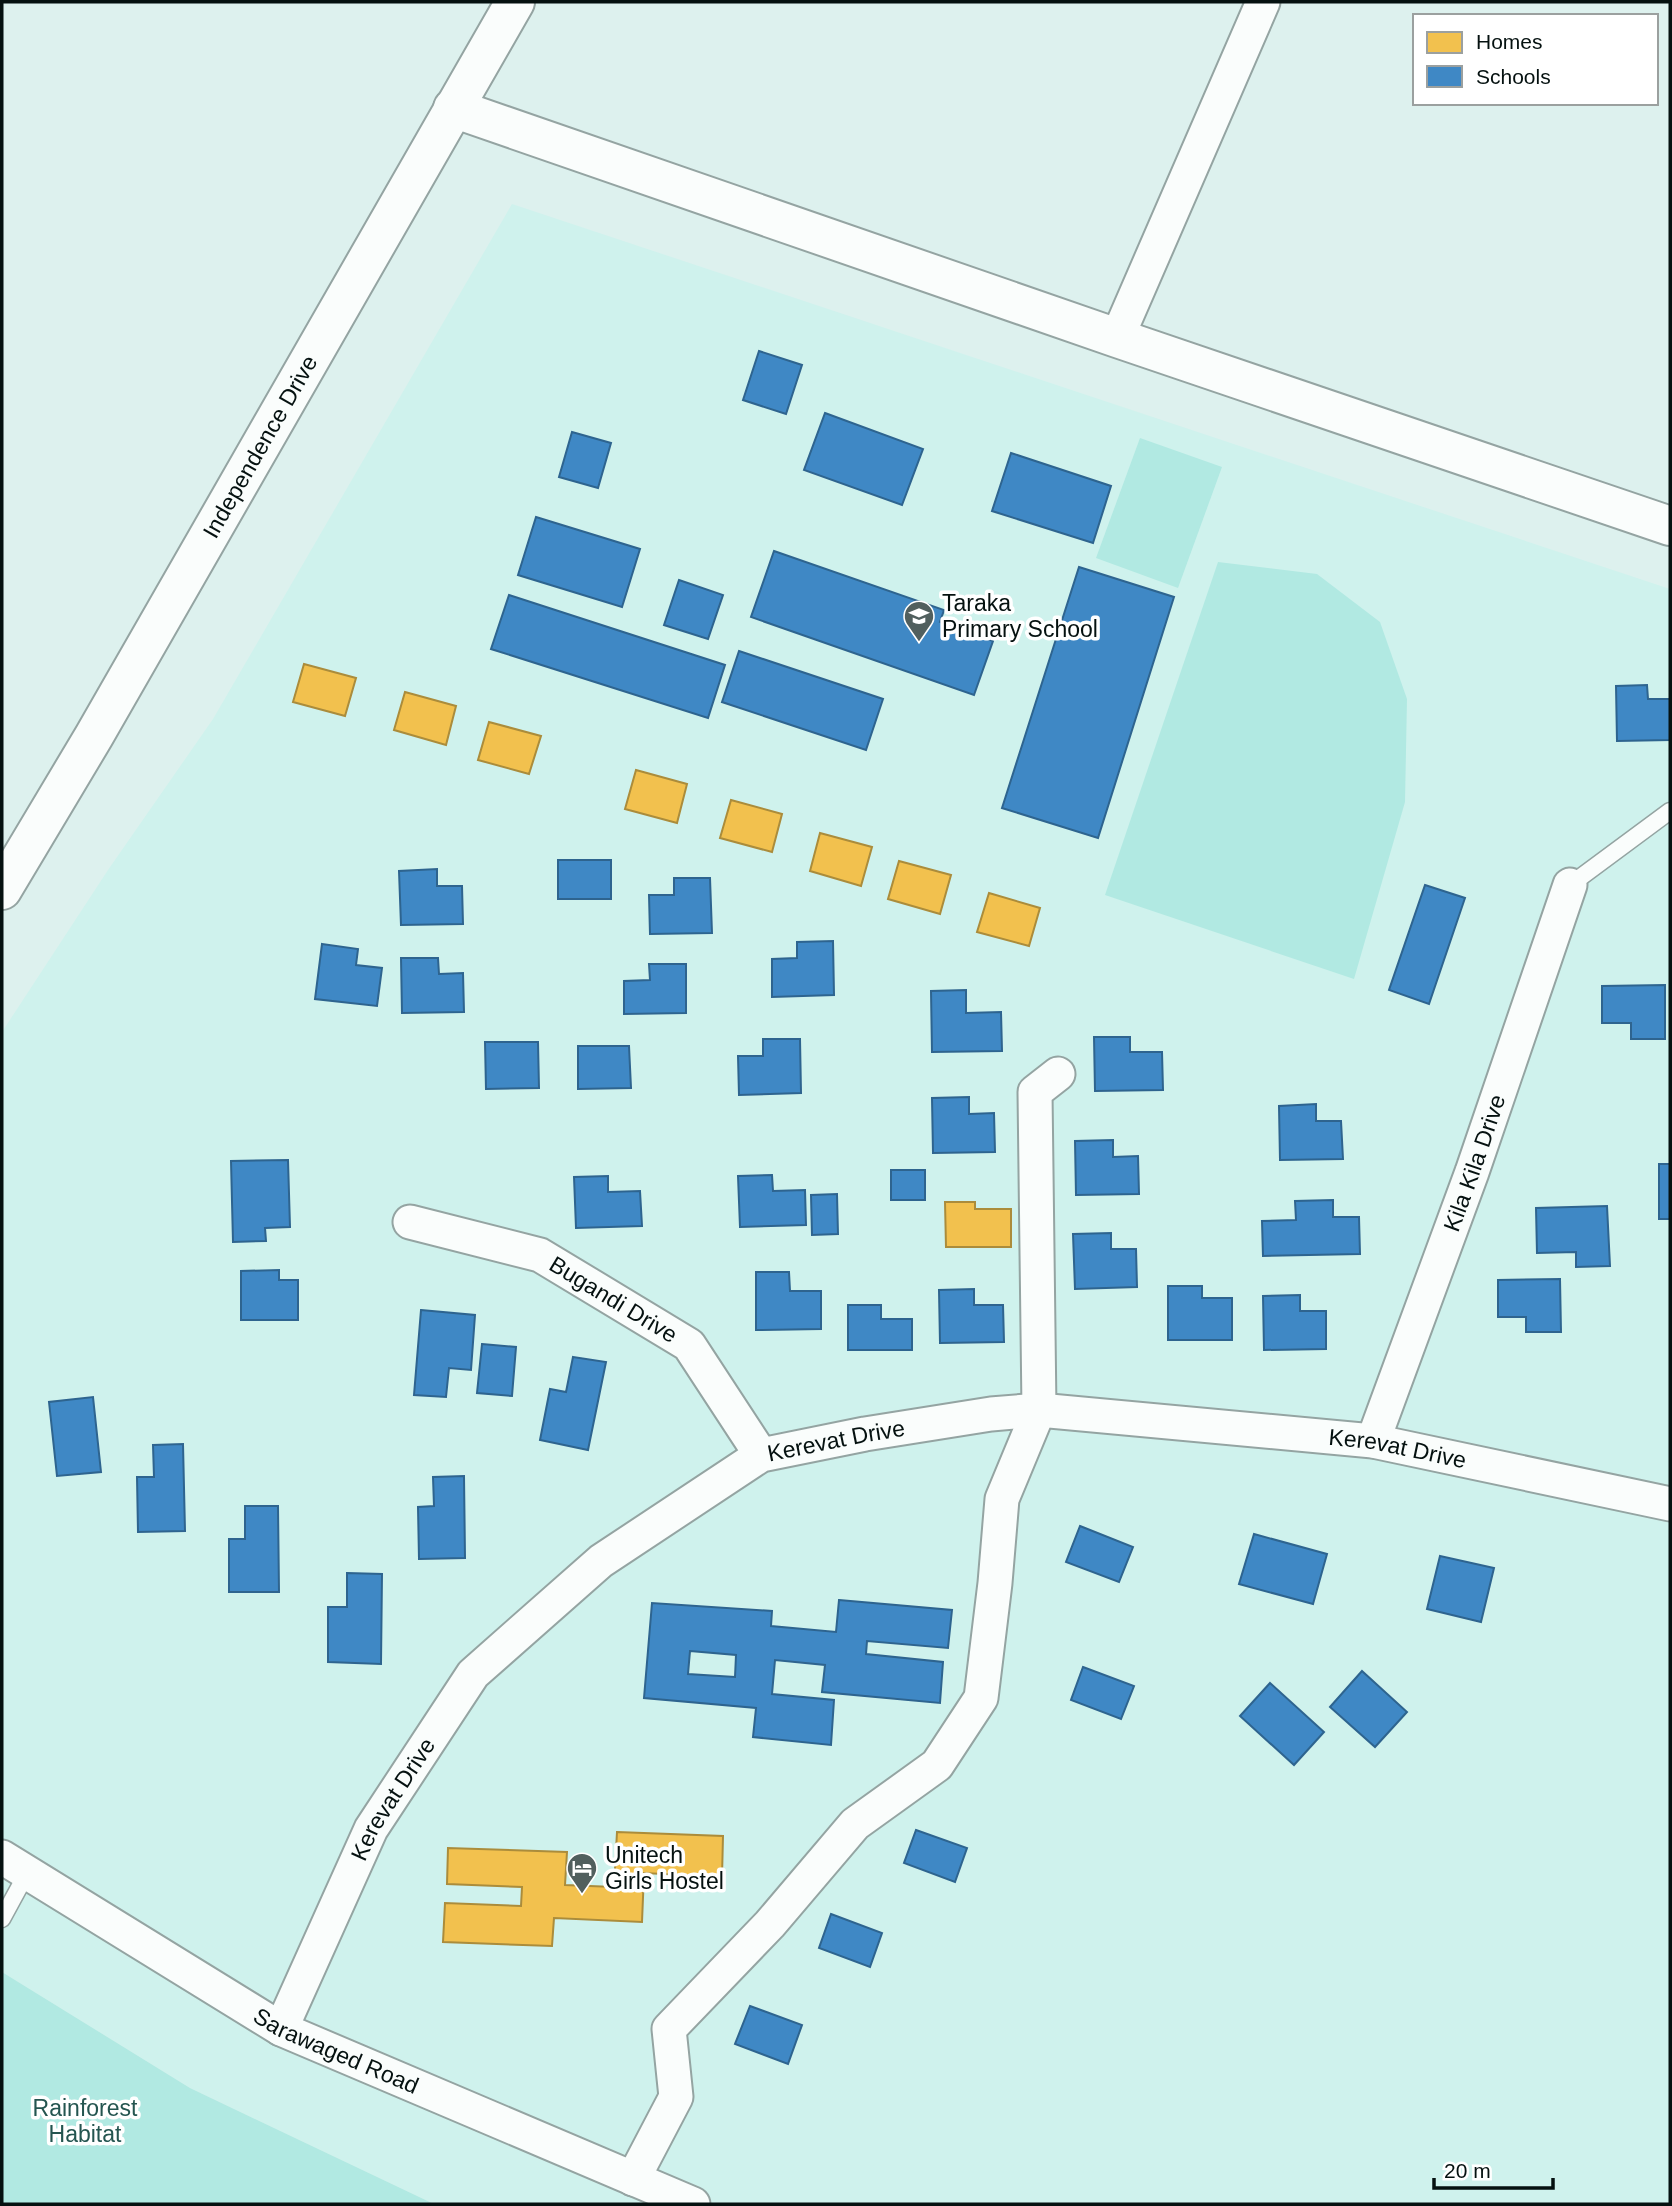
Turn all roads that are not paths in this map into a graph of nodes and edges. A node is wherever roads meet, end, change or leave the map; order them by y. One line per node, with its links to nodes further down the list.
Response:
1 (515, 2): 3 (main road, Independence Drive)
2 (1263, 2): 4 (street)
3 (453, 108): 4 (main road); 8 (main road, Independence Drive)
4 (1116, 338): 5 (main road)
5 (1670, 526)
6 (1670, 811): 7 (lane)
7 (1570, 885): 12 (street, Kila Kila Drive)
8 (2, 890)
9 (1058, 1074): 11 (street)
10 (410, 1222): 13 (street, Bugandi Drive)
11 (1039, 1410): 12 (street, Kerevat Drive); 13 (street, Kerevat Drive); 18 (street)
12 (1373, 1441): 14 (street, Kerevat Drive)
13 (761, 1455): 17 (street, Kerevat Drive)
14 (1670, 1504)
15 (14, 1865): 16 (lane); 17 (street, Sarawaged Road)
16 (2, 1919)
17 (281, 2029): 18 (street, Sarawaged Road)
18 (633, 2179): 19 (street, Sarawaged Road)
19 (692, 2204)

